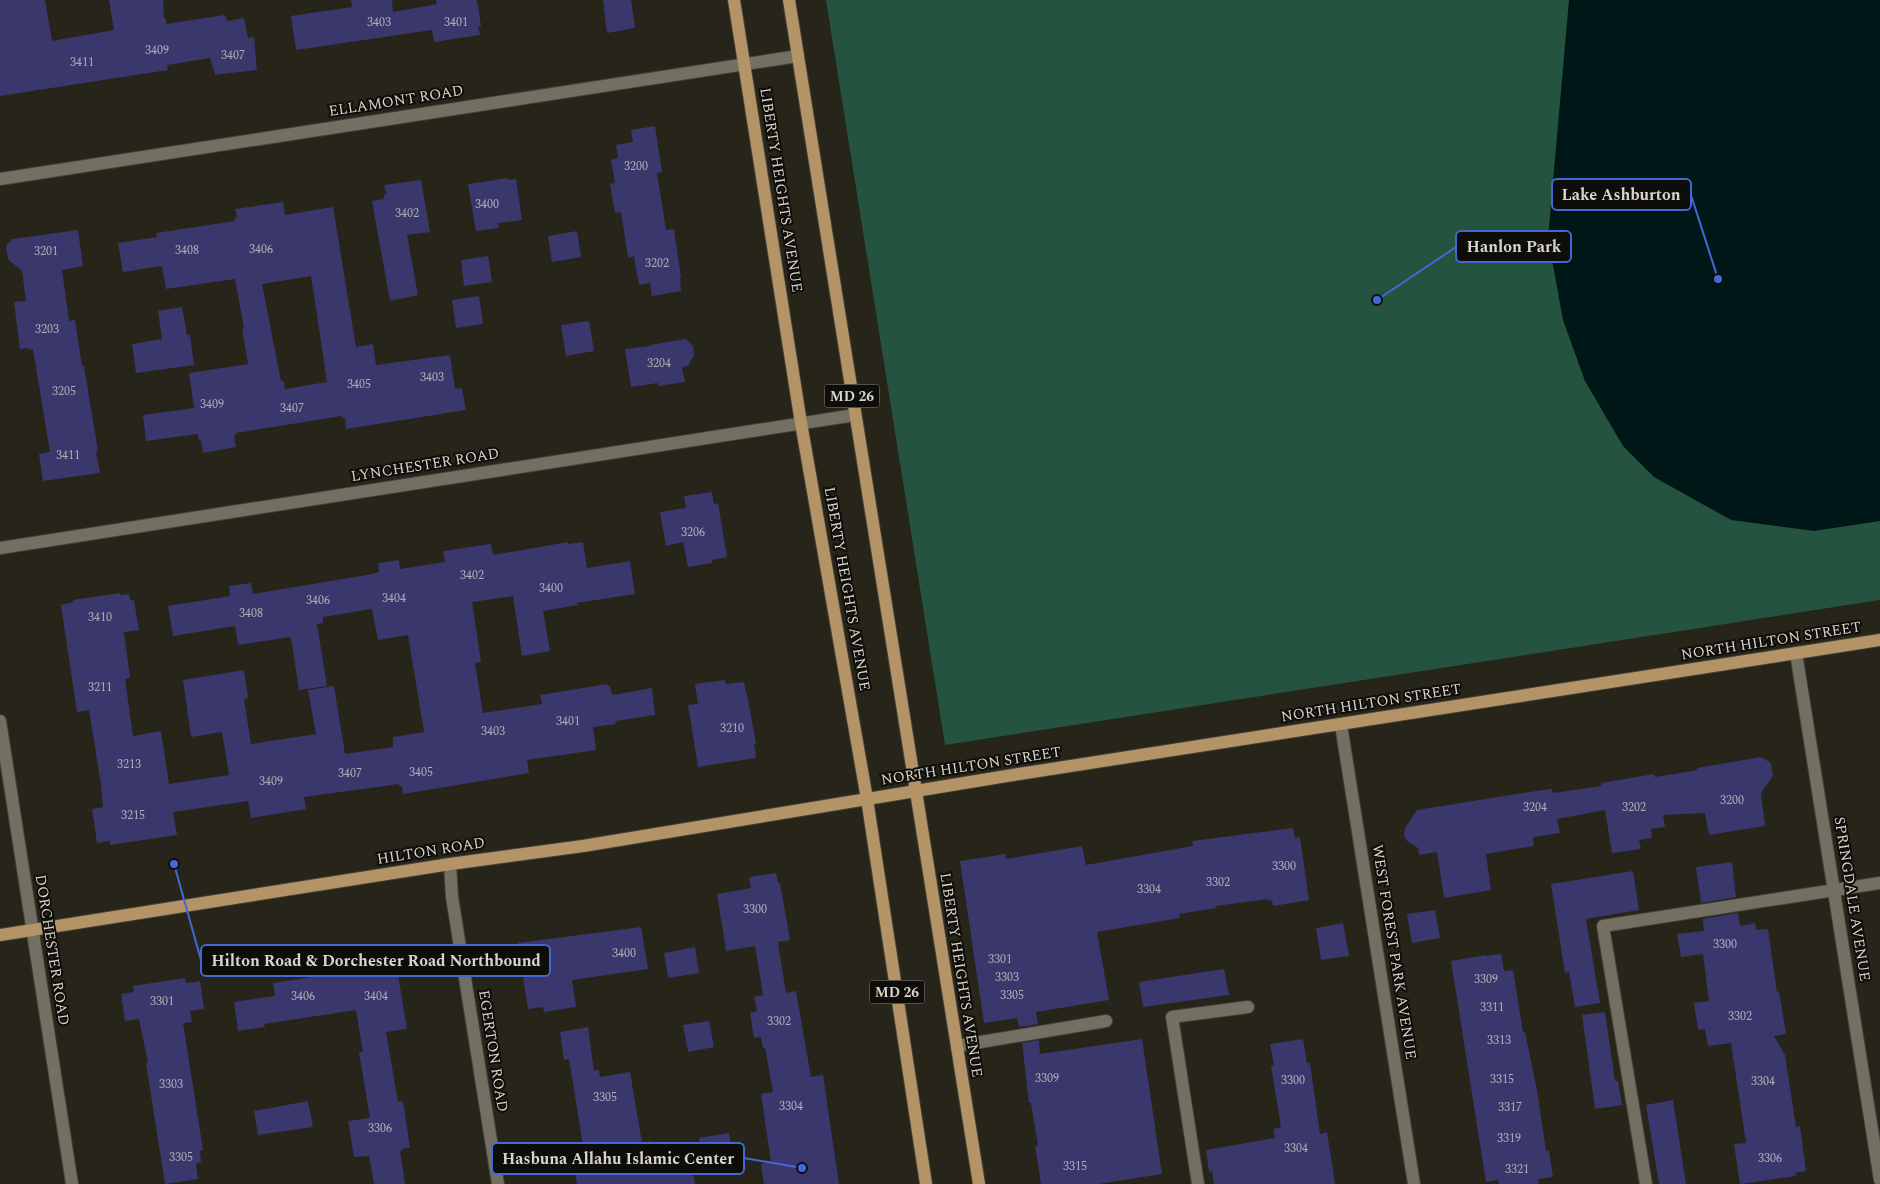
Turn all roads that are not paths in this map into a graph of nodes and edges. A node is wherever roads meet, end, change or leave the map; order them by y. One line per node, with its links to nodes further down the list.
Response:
1 (734, 0): 4 (main road, LIBERTY HEIGHTS AVENUE / MD 26)
2 (789, 0): 3 (main road, LIBERTY HEIGHTS AVENUE / MD 26)
3 (798, 56): 4 (street, ELLAMONT ROAD); 6 (main road, LIBERTY HEIGHTS AVENUE / MD 26)
4 (744, 64): 5 (street, ELLAMONT ROAD); 7 (main road, LIBERTY HEIGHTS AVENUE / MD 26)
5 (0, 179)
6 (855, 415): 7 (street, LYNCHESTER ROAD); 14 (main road, LIBERTY HEIGHTS AVENUE / MD 26)
7 (801, 423): 8 (street, LYNCHESTER ROAD); 15 (main road, LIBERTY HEIGHTS AVENUE / MD 26)
8 (0, 548)
9 (1880, 640): 10 (main road, NORTH HILTON STREET)
10 (1796, 653): 12 (main road, NORTH HILTON STREET); 18 (street, SPRINGDALE AVENUE)
11 (0, 721): 13 (street, DORCHESTER ROAD)
12 (1341, 725): 14 (main road, NORTH HILTON STREET); 30 (street, WEST FOREST PARK AVENUE)
13 (1, 738): 19 (street, DORCHESTER ROAD)
14 (916, 791): 15 (main road, NORTH HILTON STREET); 23 (main road, LIBERTY HEIGHTS AVENUE / MD 26)
15 (867, 799): 16 (main road, HILTON ROAD); 27 (main road, LIBERTY HEIGHTS AVENUE / MD 26)
16 (450, 864): 19 (main road, HILTON ROAD); 26 (street, EGERTON ROAD)
17 (1880, 883): 18 (street)
18 (1834, 890): 24 (street, SPRINGDALE AVENUE); 31 (street)
19 (32, 930): 20 (main road, HILTON ROAD); 25 (street, DORCHESTER ROAD)
20 (0, 935)
21 (1248, 1007): 29 (street)
22 (1106, 1021): 23 (street)
23 (956, 1046): 28 (main road, LIBERTY HEIGHTS AVENUE / MD 26)
24 (1880, 1180)
25 (72, 1184)
26 (498, 1184)
27 (926, 1184)
28 (979, 1184)
29 (1198, 1184)
30 (1414, 1184)
31 (1646, 1184)

